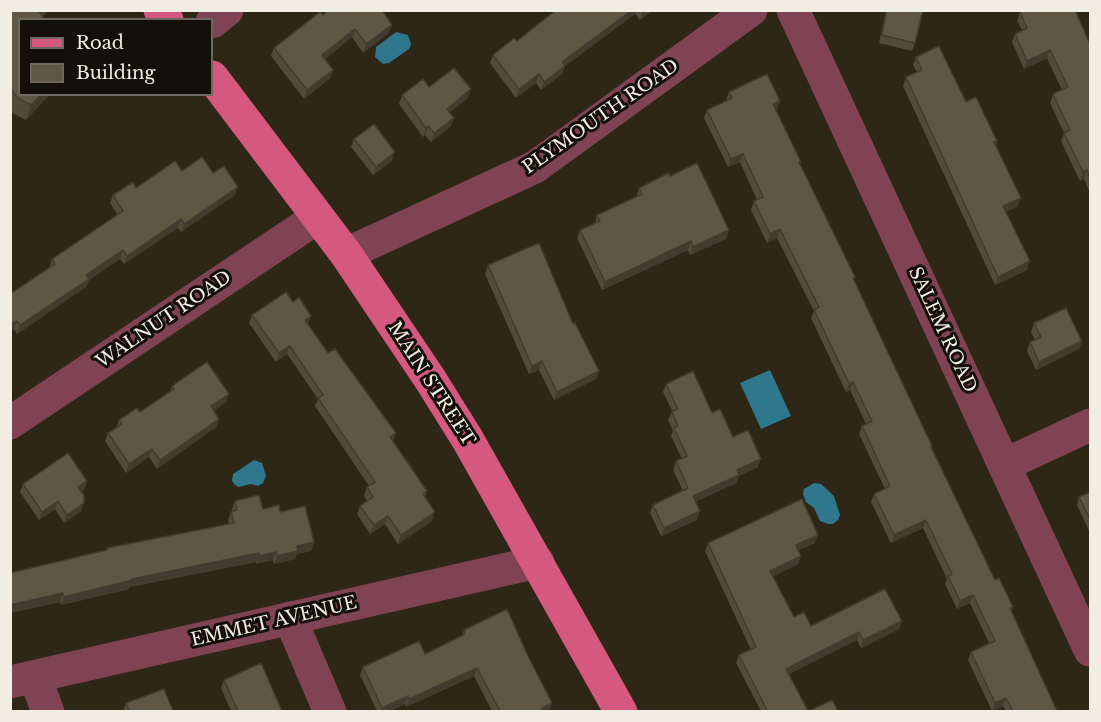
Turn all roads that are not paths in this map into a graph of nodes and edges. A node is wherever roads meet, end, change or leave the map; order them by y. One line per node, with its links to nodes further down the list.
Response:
1 (227, 10): 4 (street)
2 (751, 10): 7 (street, PLYMOUTH ROAD)
3 (793, 10): 10 (street, SALEM ROAD)
4 (213, 21)
5 (213, 78): 6 (main road, MAIN STREET)
6 (318, 217): 7 (main road, MAIN STREET); 8 (street, WALNUT ROAD)
7 (346, 254): 11 (main road, MAIN STREET)
8 (10, 423)
9 (1090, 425): 10 (street)
10 (1004, 465): 13 (street, SALEM ROAD)
11 (538, 562): 12 (street, EMMET AVENUE); 17 (main road, MAIN STREET)
12 (290, 618): 14 (street, EMMET AVENUE); 16 (street)
13 (1090, 650)
14 (23, 679): 15 (street)
15 (48, 711)
16 (330, 711)
17 (621, 711)

